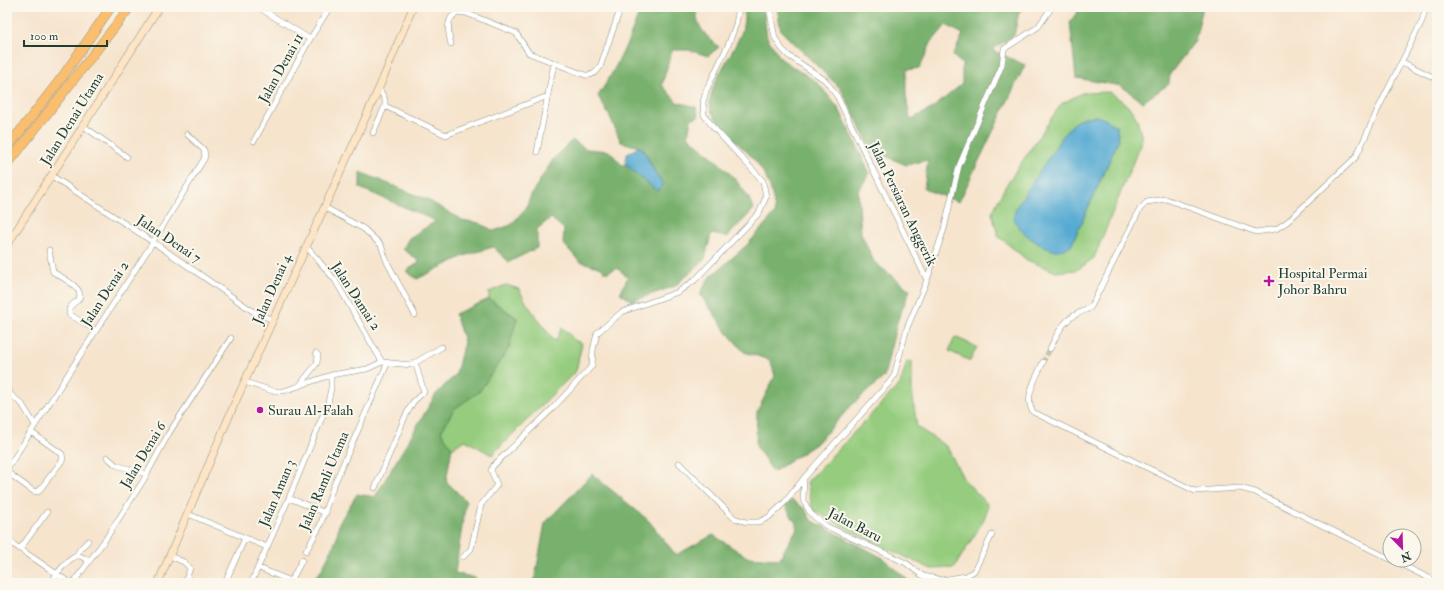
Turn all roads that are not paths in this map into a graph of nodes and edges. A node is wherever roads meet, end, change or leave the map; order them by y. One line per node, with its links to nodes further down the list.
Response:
1 (111, 7): 24 (highway)
2 (130, 7): 27 (highway)
3 (159, 7): 20 (street, Jalan Denai Utama)
4 (258, 7): 12 (street)
5 (330, 7): 12 (street, Jalan Denai 11)
6 (413, 7): 17 (street, Jalan Denai 4)
7 (621, 7): 15 (street)
8 (739, 7): 71 (street)
9 (769, 7): 34 (street, Jalan Persiaran Anggerik)
10 (1052, 7): 34 (street)
11 (1426, 7): 14 (street)
12 (310, 38): 23 (street, Jalan Denai 11)
13 (451, 44): 15 (street)
14 (1402, 62): 16 (street); 40 (street)
15 (554, 63): 18 (street)
16 (1437, 79)
17 (379, 88): 19 (street); 29 (street, Jalan Denai 4)
18 (548, 96): 19 (street); 25 (street)
19 (385, 106): 21 (street)
20 (82, 125): 26 (street); 28 (street, Jalan Denai Utama)
21 (373, 133)
22 (186, 134): 30 (street, Jalan Denai 2)
23 (254, 141)
24 (7, 148)
25 (538, 152)
26 (127, 157)
27 (7, 165)
28 (52, 176): 30 (street, Jalan Denai 7); 31 (street, Jalan Denai Utama)
29 (324, 207): 32 (street, Jalan Denai 4); 35 (street)
30 (153, 242): 36 (street, Jalan Denai 7); 37 (street, Jalan Denai 2)
31 (7, 245)
32 (306, 246): 36 (street, Jalan Denai 4); 42 (street, Jalan Damai 2)
33 (49, 250): 37 (street)
34 (927, 280): 55 (street, Jalan Persiaran Anggerik)
35 (415, 315)
36 (273, 320): 46 (street, Jalan Denai 4)
37 (95, 330): 49 (street, Jalan Denai 2)
38 (231, 338): 54 (street, Jalan Denai 6)
39 (442, 347): 43 (street)
40 (1050, 349)
41 (316, 353): 47 (street)
42 (385, 362): 43 (street); 45 (street); 59 (street, Jalan Ramli Utama)
43 (415, 362): 56 (street)
44 (1043, 362): 68 (street)
45 (331, 375): 47 (street); 57 (street, Jalan Aman 3)
46 (245, 382): 47 (street); 60 (street, Jalan Denai 4)
47 (298, 386)
48 (7, 388): 49 (street)
49 (35, 426): 50 (street, Jalan Denai 2)
50 (31, 432): 53 (street, Jalan Denai 2); 53 (street)
51 (107, 457): 54 (street)
52 (679, 463): 55 (street, Jalan Persiaran Anggerik)
53 (7, 470)
54 (146, 474): 73 (street, Jalan Denai 6)
55 (804, 478): 61 (street, Jalan Baru)
56 (375, 488)
57 (289, 498): 59 (street); 65 (street, Jalan Aman 3)
58 (47, 512): 66 (street)
59 (326, 513): 67 (street, Jalan Ramli Utama)
60 (188, 514): 62 (street); 70 (street, Jalan Denai 4)
61 (992, 535)
62 (245, 538): 65 (street); 84 (street)
63 (7, 540): 66 (street)
64 (88, 541): 69 (street)
65 (267, 547): 74 (street, Jalan Aman 3)
66 (20, 549): 76 (street)
67 (306, 551)
68 (1382, 555)
69 (76, 556): 73 (street); 76 (street)
70 (170, 556): 82 (street, Jalan Denai 4); 83 (street)
71 (463, 557)
72 (302, 560): 77 (street)
73 (89, 562): 81 (street, Jalan Denai 6)
74 (259, 568): 77 (street); 85 (street, Jalan Aman 3)
75 (1409, 568): 78 (street)
76 (56, 574): 79 (street); 80 (street)
77 (290, 582)
78 (1437, 582)
79 (51, 583)
80 (70, 583)
81 (73, 583)
82 (158, 583)
83 (185, 583)
84 (225, 583)
85 (251, 583)

